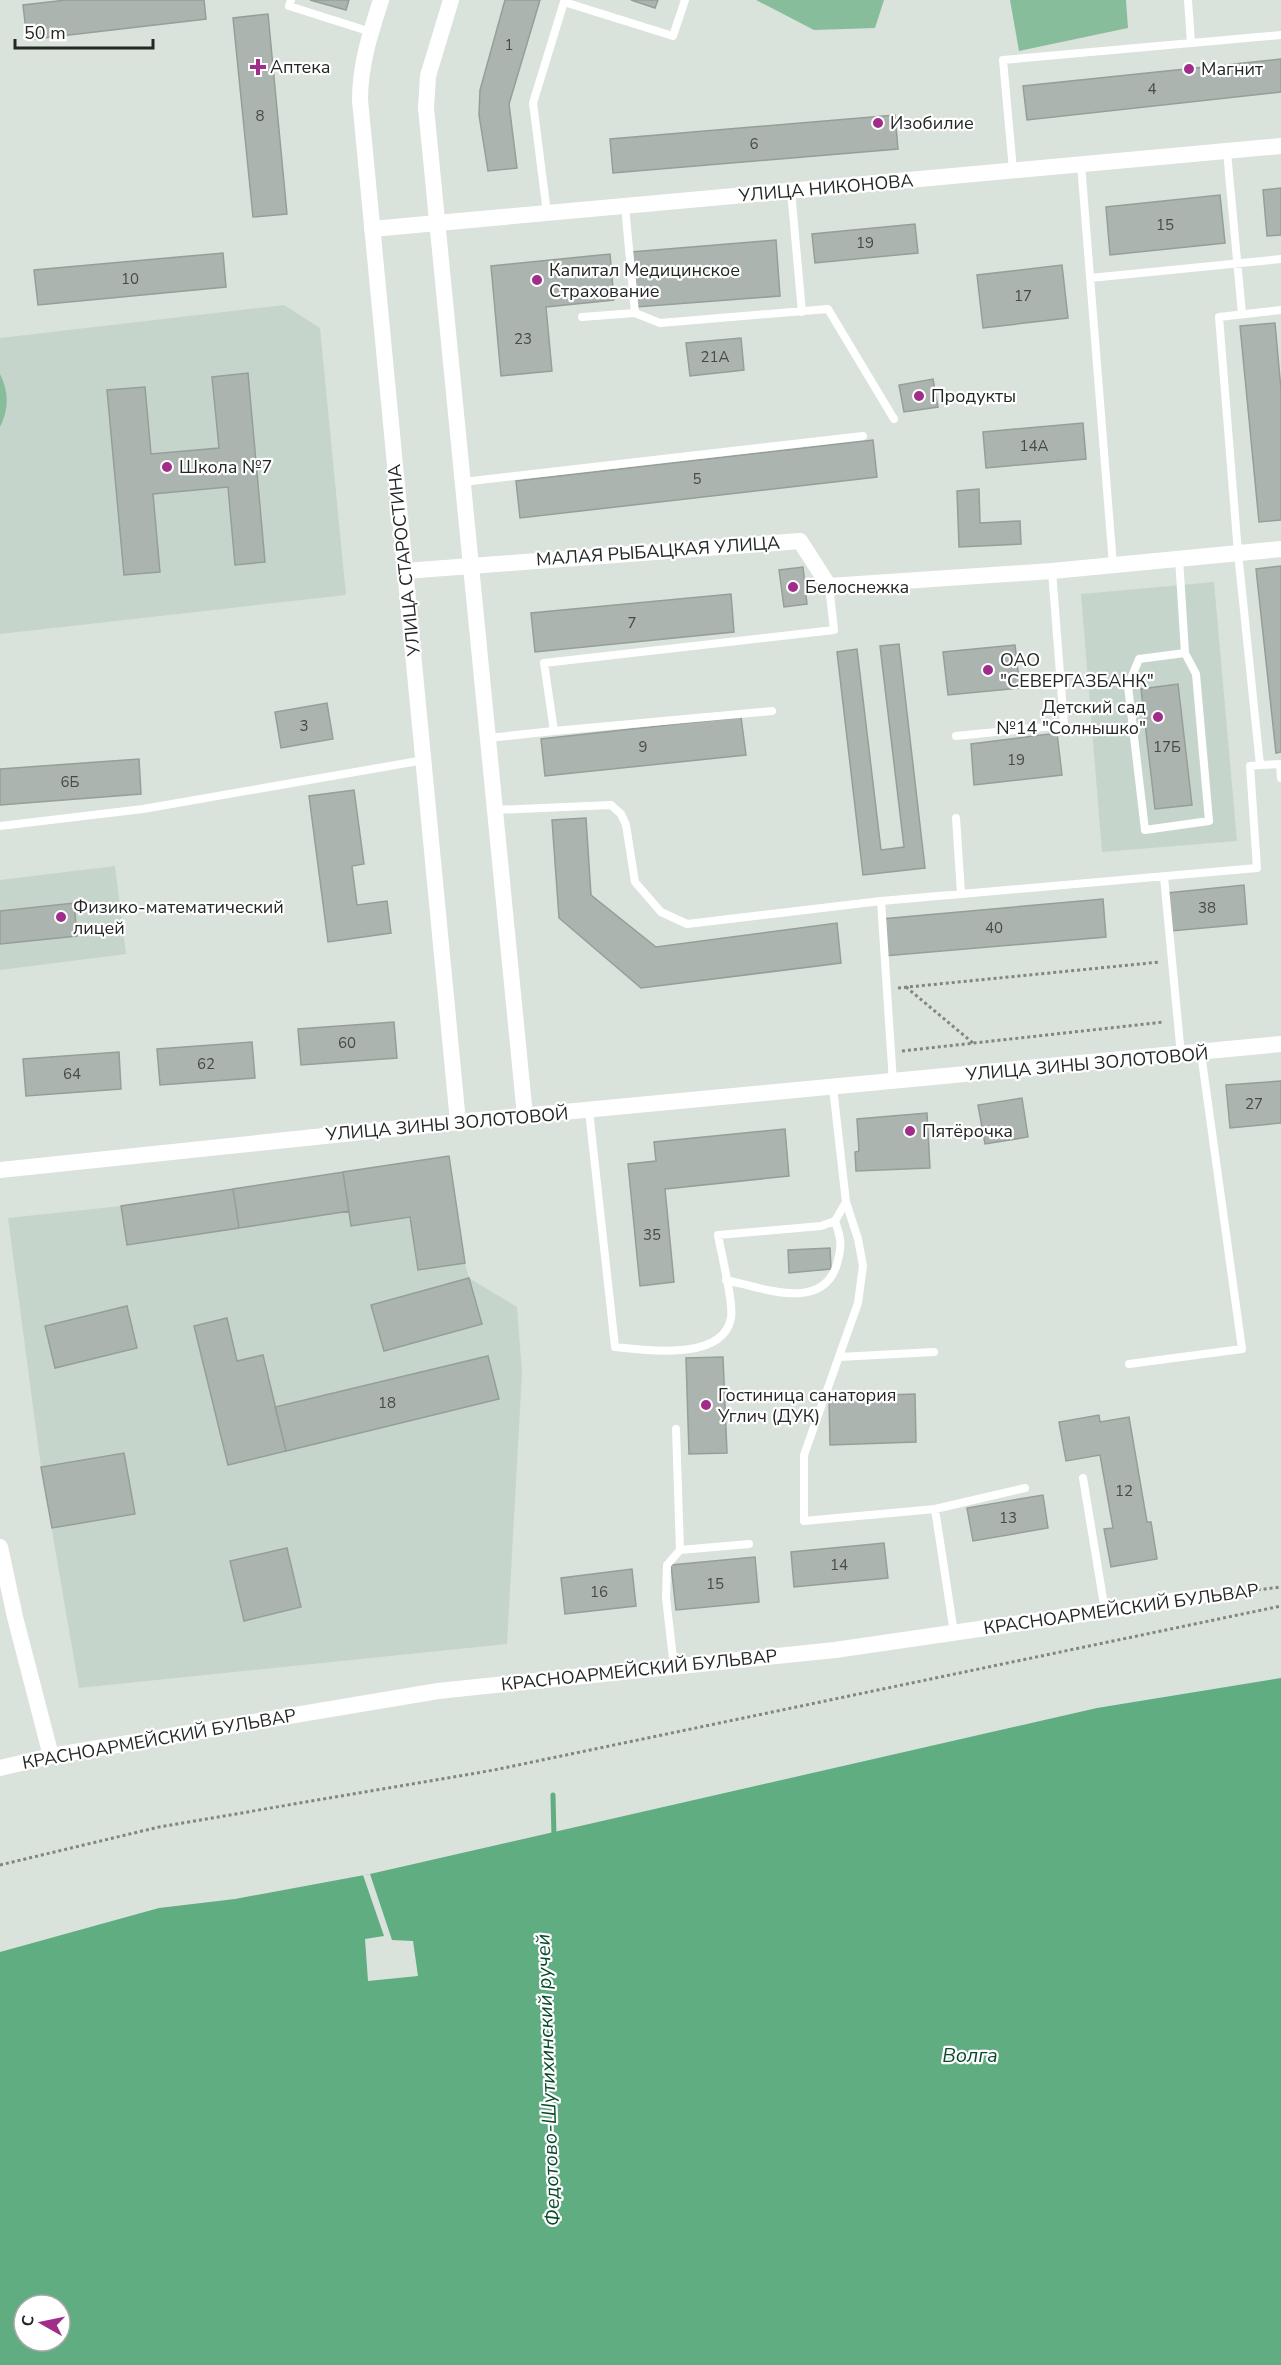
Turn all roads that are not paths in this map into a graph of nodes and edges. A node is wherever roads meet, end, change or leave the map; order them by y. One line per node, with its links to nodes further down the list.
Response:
1 (291, 0): 6 (lane)
2 (381, 0): 6 (street, УЛИЦА СТАРОСТИНА)
3 (451, 0): 16 (street)
4 (685, 0): 15 (lane)
5 (1188, 0): 8 (lane)
6 (371, 32): 17 (street, УЛИЦА СТАРОСТИНА)
7 (1281, 35): 8 (lane)
8 (1191, 43): 12 (lane)
9 (1281, 146): 10 (street, УЛИЦА НИКОНОВА)
10 (1227, 152): 11 (street, УЛИЦА НИКОНОВА); 19 (lane)
11 (1081, 164): 12 (street, УЛИЦА НИКОНОВА); 20 (lane)
12 (1013, 170): 13 (street, УЛИЦА НИКОНОВА)
13 (791, 191): 14 (street, УЛИЦА НИКОНОВА); 22 (lane)
14 (625, 206): 15 (street, УЛИЦА НИКОНОВА); 23 (lane)
15 (547, 213): 16 (street, УЛИЦА НИКОНОВА)
16 (437, 223): 17 (street, УЛИЦА НИКОНОВА); 28 (street)
17 (372, 229): 34 (street, УЛИЦА СТАРОСТИНА)
18 (1281, 259): 19 (lane)
19 (1237, 263): 20 (lane); 24 (lane)
20 (1090, 278): 33 (lane)
21 (1281, 310): 24 (lane)
22 (802, 312): 23 (lane); 26 (lane)
23 (635, 313): 25 (lane)
24 (1242, 314): 30 (lane)
25 (582, 317)
26 (894, 419)
27 (863, 436): 28 (lane)
28 (463, 482): 32 (street)
29 (1281, 549): 30 (street)
30 (1238, 553): 31 (street); 44 (lane)
31 (1179, 558): 33 (street); 37 (lane)
32 (471, 565): 34 (street, МАЛАЯ РЫБАЦКАЯ УЛИЦА); 36 (street, МАЛАЯ РЫБАЦКАЯ УЛИЦА); 41 (street)
33 (1113, 565): 35 (street)
34 (405, 571): 42 (street, УЛИЦА СТАРОСТИНА)
35 (1052, 571): 36 (street); 40 (lane)
36 (829, 586): 39 (lane)
37 (1185, 653): 37 (lane)
38 (772, 711): 39 (lane)
39 (554, 731): 41 (lane)
40 (956, 736)
41 (488, 738): 46 (street)
42 (424, 760): 48 (lane); 59 (street, УЛИЦА СТАРОСТИНА)
43 (1281, 764): 44 (lane); 45 (lane)
44 (1260, 765): 49 (lane)
45 (1281, 778)
46 (495, 810): 51 (lane); 58 (street)
47 (956, 818): 50 (lane)
48 (0, 826)
49 (1164, 877): 50 (lane); 54 (lane)
50 (962, 893): 51 (lane)
51 (881, 901): 55 (lane)
52 (1281, 1044): 53 (street, УЛИЦА ЗИНЫ ЗОЛОТОВОЙ)
53 (1201, 1053): 54 (street, УЛИЦА ЗИНЫ ЗОЛОТОВОЙ); 66 (lane)
54 (1181, 1055): 55 (street, УЛИЦА ЗИНЫ ЗОЛОТОВОЙ)
55 (893, 1082): 56 (street, УЛИЦА ЗИНЫ ЗОЛОТОВОЙ)
56 (833, 1088): 57 (street, УЛИЦА ЗИНЫ ЗОЛОТОВОЙ); 61 (lane)
57 (588, 1111): 58 (street, УЛИЦА ЗИНЫ ЗОЛОТОВОЙ); 63 (lane)
58 (525, 1116): 59 (street, УЛИЦА ЗИНЫ ЗОЛОТОВОЙ)
59 (458, 1122): 60 (street, УЛИЦА ЗИНЫ ЗОЛОТОВОЙ)
60 (0, 1170)
61 (846, 1202): 62 (lane); 65 (lane)
62 (835, 1221): 63 (lane); 63 (lane)
63 (726, 1281)
64 (934, 1352): 65 (lane)
65 (839, 1357): 70 (lane)
66 (1129, 1364)
67 (676, 1429): 73 (lane)
68 (1083, 1478): 75 (lane)
69 (1025, 1488): 70 (lane)
70 (935, 1509): 76 (lane)
71 (749, 1544): 73 (lane)
72 (0, 1547): 78 (street)
73 (680, 1550): 77 (lane)
74 (1199, 1597): 75 (street, КРАСНОАРМЕЙСКИЙ БУЛЬВАР)
75 (1105, 1611): 76 (street, КРАСНОАРМЕЙСКИЙ БУЛЬВАР)
76 (954, 1633): 77 (street, КРАСНОАРМЕЙСКИЙ БУЛЬВАР)
77 (674, 1667): 78 (street, КРАСНОАРМЕЙСКИЙ БУЛЬВАР)
78 (51, 1756): 79 (street, КРАСНОАРМЕЙСКИЙ БУЛЬВАР)
79 (0, 1768)

